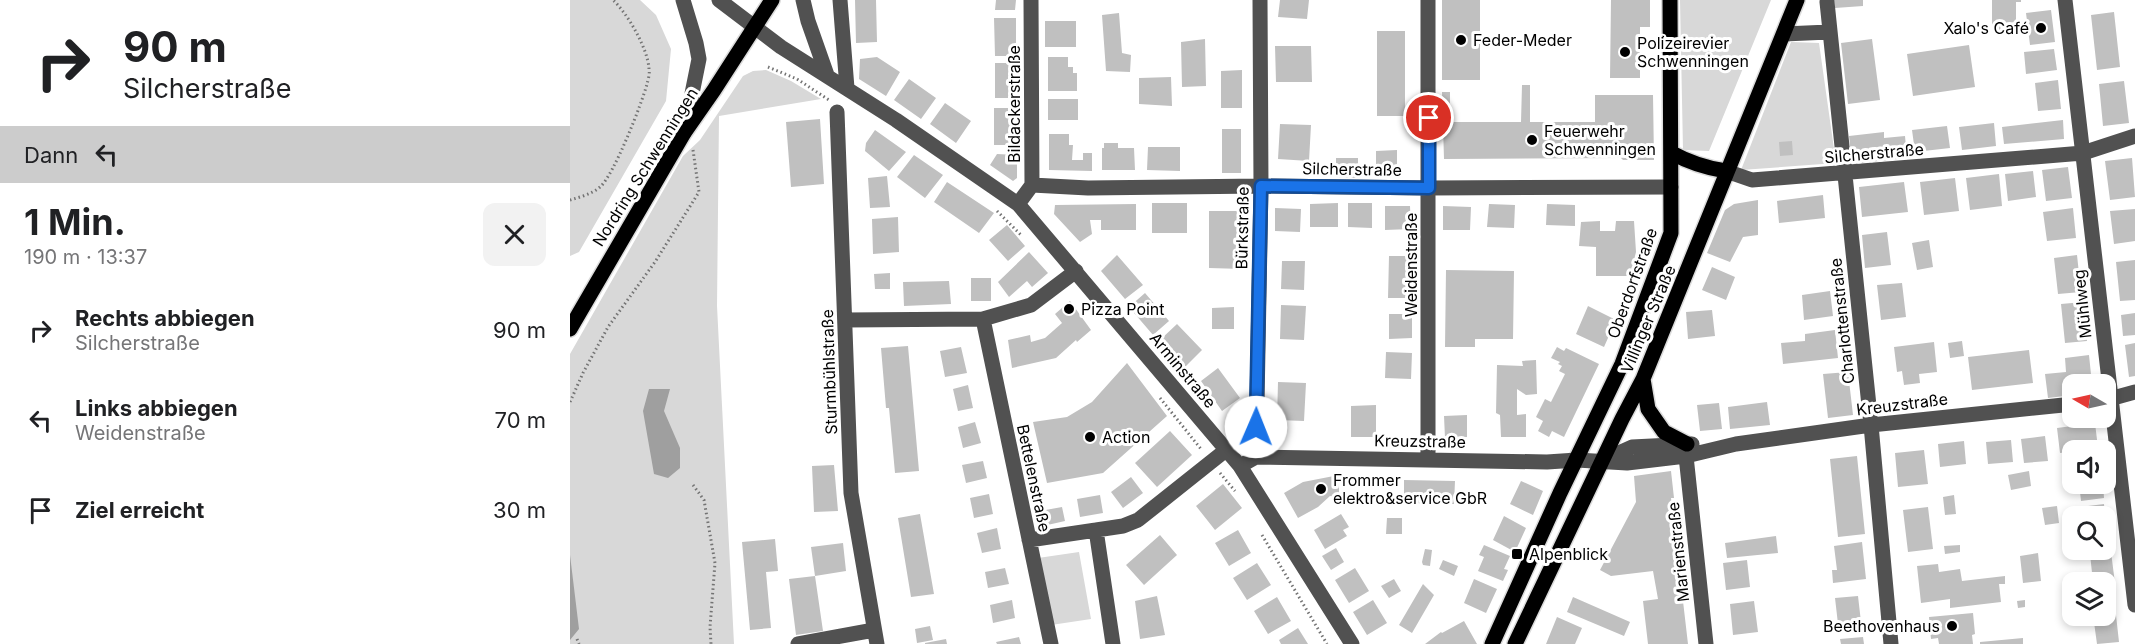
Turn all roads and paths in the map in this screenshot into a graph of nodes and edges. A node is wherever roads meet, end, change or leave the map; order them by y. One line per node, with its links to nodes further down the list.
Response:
1 (613, 0): 32 (path)
2 (683, 0): 21 (street)
3 (718, 0): 14 (street, Arminstraße)
4 (772, 0): 14 (main road)
5 (803, 0): 18 (street)
6 (840, 0): 19 (street)
7 (1031, 0): 28 (street, Bildackerstraße)
8 (1260, 0): 29 (street, Bürkstraße)
9 (1428, 0): 31 (street, Weidenstraße)
10 (1670, 0): 24 (main road, Oberdorfstraße)
11 (1797, 0): 16 (main road, Villinger Straße)
12 (2065, 0): 25 (street, Mühlweg)
13 (1827, 2): 15 (street, Charlottenstraße)
14 (754, 26): 18 (street, Arminstraße); 21 (main road, Nordring Schwenningen)
15 (1829, 32): 16 (street); 27 (street, Charlottenstraße)
16 (1784, 34): 26 (main road, Villinger Straße)
17 (768, 67): 20 (path)
18 (827, 75): 19 (street, Arminstraße)
19 (847, 88): 33 (street, Arminstraße)
20 (834, 107): 38 (street, Sturmbühlstraße)
21 (684, 133): 39 (main road, Nordring Schwenningen)
22 (2135, 136): 25 (street, Silcherstraße)
23 (692, 147): 45 (path)
24 (1672, 153): 26 (main road, Silcherstraße); 30 (main road, Oberdorfstraße)
25 (2083, 153): 27 (street, Silcherstraße); 40 (street, Mühlweg)
26 (1726, 171): 27 (street, Silcherstraße); 41 (main road, Villinger Straße)
27 (1845, 173): 47 (street, Charlottenstraße)
28 (1032, 185): 29 (street, Silcherstraße); 33 (street, Bildackerstraße)
29 (1261, 186): 31 (street, Silcherstraße); 51 (street, Bürkstraße)
30 (1671, 187): 31 (street, Silcherstraße); 53 (main road, Oberdorfstraße)
31 (1429, 188): 52 (street, Weidenstraße)
32 (570, 200)
33 (1018, 204): 36 (street, Arminstraße)
34 (989, 205): 35 (path)
35 (1028, 242)
36 (1076, 271): 37 (street); 49 (street, Arminstraße)
37 (983, 319): 38 (street); 61 (street, Bettelenstraße)
38 (845, 320): 64 (street, Sturmbühlstraße)
39 (570, 329)
40 (2105, 374)
41 (1643, 379): 50 (main road); 54 (main road, Villinger Straße)
42 (1154, 390): 55 (path)
43 (2135, 392): 44 (street)
44 (2116, 398)
45 (570, 402)
46 (2062, 405): 47 (street, Kreuzstraße)
47 (1871, 425): 50 (street, Kreuzstraße); 76 (street, Charlottenstraße)
48 (2112, 428): 62 (street, Mühlweg)
49 (1227, 450): 55 (street); 56 (street, Arminstraße)
50 (1686, 450): 54 (street, Kreuzstraße); 75 (street, Marienstraße)
51 (1256, 457): 52 (street, Kreuzstraße); 56 (street, Kreuzstraße)
52 (1428, 458): 53 (street, Kreuzstraße)
53 (1577, 460): 54 (street, Kreuzstraße); 73 (main road)
54 (1603, 460): 74 (main road, Villinger Straße)
55 (1211, 462): 58 (path); 59 (street)
56 (1240, 466): 72 (street, Arminstraße)
57 (693, 484): 67 (path)
58 (1238, 495)
59 (1096, 530): 61 (street); 70 (street)
60 (1262, 535): 71 (path)
61 (1029, 540): 69 (street, Bettelenstraße)
62 (2131, 546): 63 (street, Mühlweg)
63 (2135, 604)
64 (875, 637): 68 (street, Sturmbühlstraße)
65 (577, 639): 66 (path)
66 (579, 644)
67 (711, 644)
68 (798, 644)
69 (1051, 644)
70 (1113, 644)
71 (1327, 644)
72 (1352, 644)
73 (1492, 644)
74 (1515, 644)
75 (1706, 644)
76 (1891, 644)

